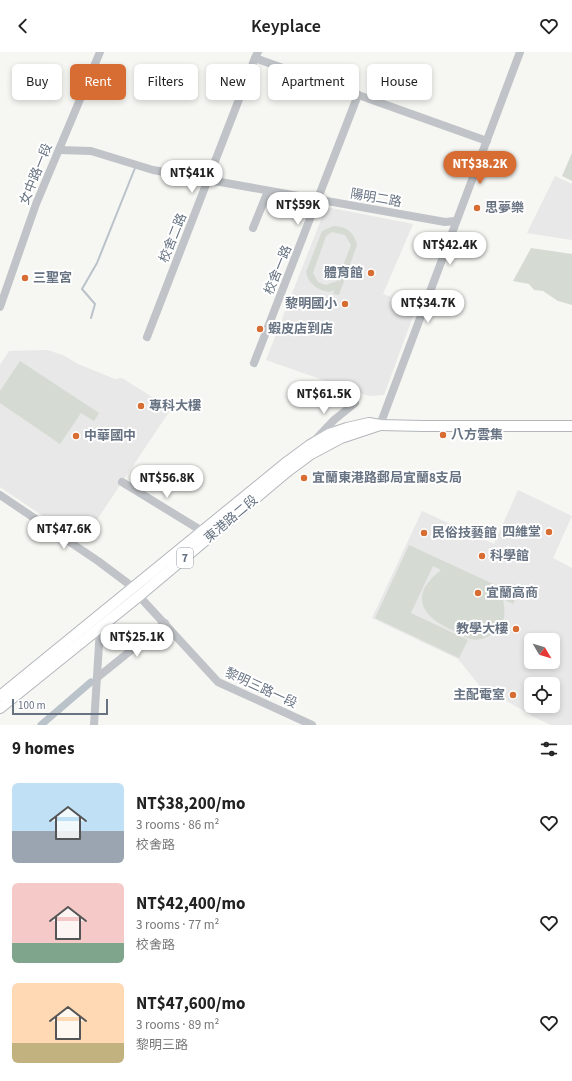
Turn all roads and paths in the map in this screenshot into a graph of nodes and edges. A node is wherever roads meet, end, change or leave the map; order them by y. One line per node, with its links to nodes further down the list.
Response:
1 (100, 52): 8 (street, 女中路一段)
2 (520, 52): 7 (street)
3 (256, 55): 4 (street); 9 (street, 校舍二路)
4 (279, 64)
5 (359, 95): 7 (street)
6 (356, 100): 11 (street, 校舍一路)
7 (487, 141): 12 (street)
8 (59, 150): 9 (street, 陽明二路); 14 (street, 女中路一段)
9 (209, 180): 10 (street, 陽明二路); 15 (street, 校舍二路)
10 (268, 191): 11 (street, 陽明二路); 13 (street)
11 (319, 201): 12 (street, 陽明二路); 16 (street, 校舍一路)
12 (455, 221): 18 (street)
13 (253, 228)
14 (0, 308)
15 (147, 337)
16 (254, 363)
17 (355, 403): 20 (street)
18 (380, 425): 19 (main road, 東港路二段 / 7); 20 (main road, 東港路二段 / 7); 24 (main road, 東港路二段 / 7)
19 (572, 426)
20 (310, 445): 23 (main road, 東港路二段 / 7)
21 (122, 482): 23 (street)
22 (0, 496): 24 (street, 黎明三路一段)
23 (202, 531): 24 (main road, 東港路二段 / 7)
24 (136, 592): 25 (street, 黎明三路一段); 26 (main road, 東港路二段 / 7)
25 (165, 623): 27 (street); 31 (street, 黎明三路一段)
26 (96, 624): 27 (street); 28 (main road, 東港路二段 / 7); 29 (main road, 東港路二段 / 7)
27 (98, 677): 30 (street)
28 (0, 696)
29 (0, 708)
30 (94, 725)
31 (312, 725)

